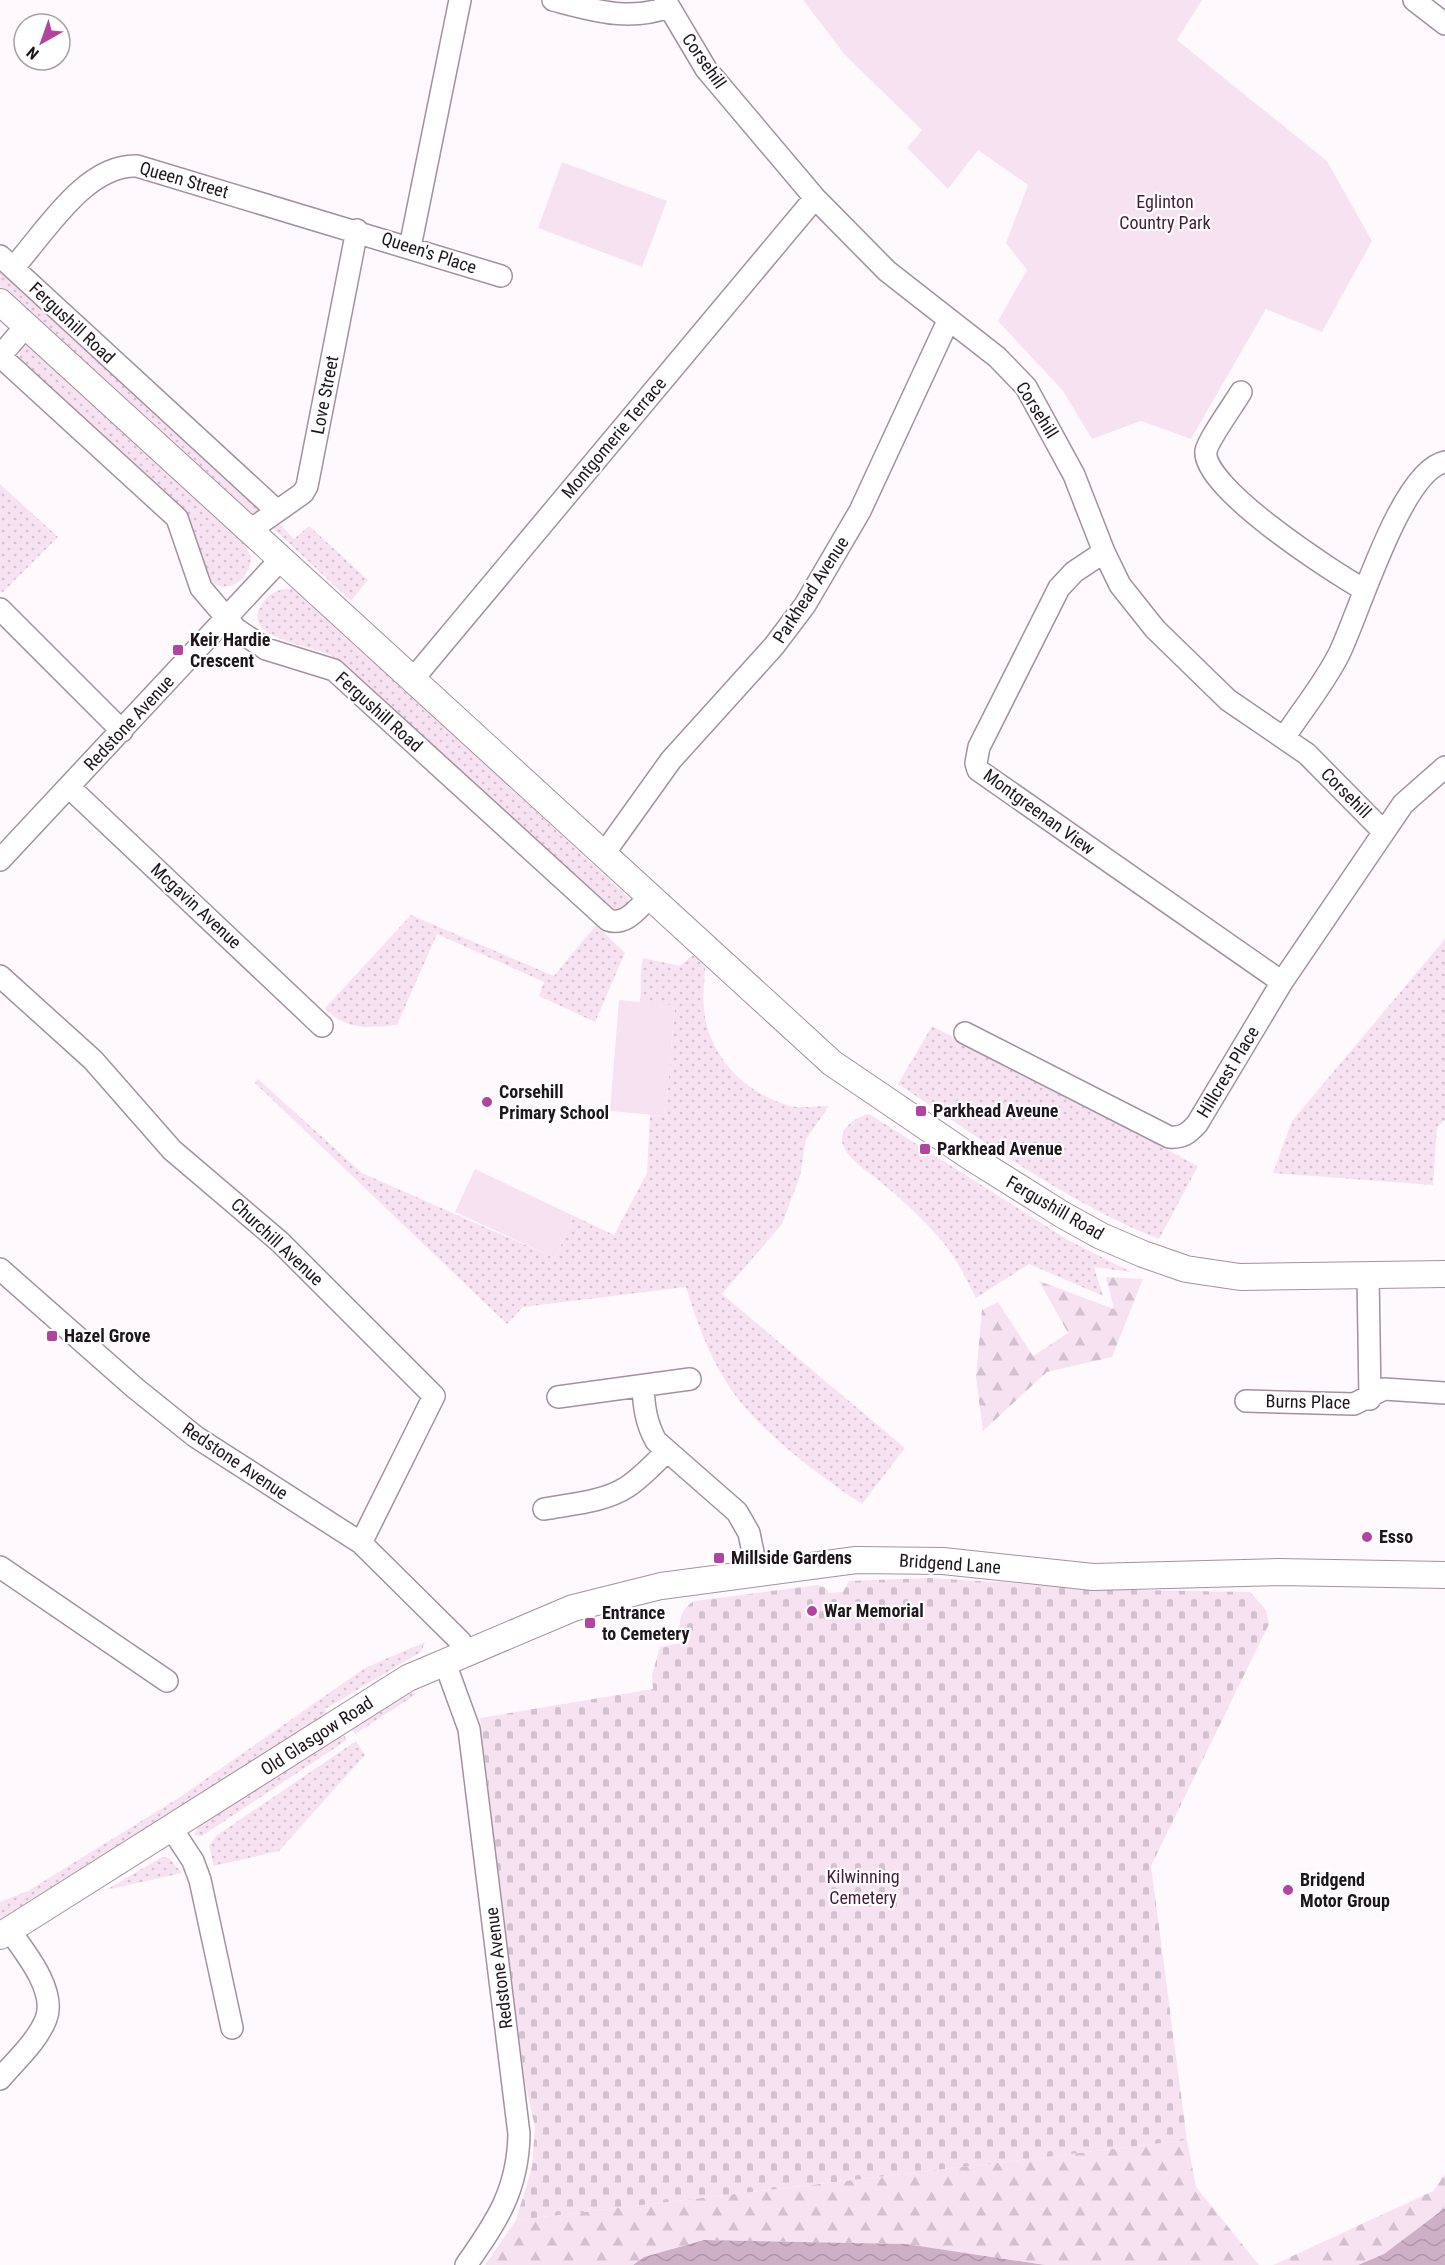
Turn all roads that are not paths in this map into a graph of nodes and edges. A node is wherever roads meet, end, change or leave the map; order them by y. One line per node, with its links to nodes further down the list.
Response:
1 (460, 0): 8 (street)
2 (553, 0): 4 (street)
3 (1414, 0): 5 (street)
4 (667, 4): 6 (street, Corsehill)
5 (1445, 24)
6 (815, 198): 12 (street, Corsehill); 23 (street, Montgomerie Terrace)
7 (357, 230): 8 (street, Queen's Place); 9 (street, Queen Street); 16 (street, Love Street)
8 (410, 247): 10 (street, Queen's Place)
9 (6, 262): 16 (street, Fergushill Road)
10 (501, 276)
11 (0, 302): 13 (main road, Fergushill Road)
12 (948, 321): 18 (street, Corsehill); 29 (street, Parkhead Avenue)
13 (26, 327): 17 (main road, Fergushill Road); 22 (street, Fergushill Road)
14 (1241, 392): 20 (street)
15 (1445, 462): 20 (street)
16 (277, 511): 17 (street, Love Street)
17 (249, 531): 19 (main road, Fergushill Road)
18 (1104, 552): 25 (street, Corsehill); 33 (street, Montgreenan View)
19 (281, 559): 22 (street, Redstone Avenue); 23 (main road, Fergushill Road)
20 (1365, 590): 25 (street)
21 (0, 609): 24 (street)
22 (226, 619): 24 (street, Redstone Avenue); 31 (street, Fergushill Road)
23 (413, 679): 29 (main road, Fergushill Road)
24 (122, 731): 27 (street, Redstone Avenue)
25 (1284, 738): 28 (street, Corsehill)
26 (1445, 767): 28 (street, Hillcrest Place)
27 (69, 787): 30 (street, Redstone Avenue); 34 (street, Mcgavin Avenue)
28 (1384, 832): 33 (street, Hillcrest Place)
29 (603, 855): 31 (main road, Fergushill Road)
30 (0, 860)
31 (649, 898): 37 (main road, Fergushill Road)
32 (0, 976): 47 (street, Churchill Avenue)
33 (1282, 982): 35 (street, Hillcrest Place)
34 (322, 1026)
35 (965, 1033)
36 (1445, 1274): 37 (main road, Fergushill Road)
37 (1368, 1275): 43 (street, Burns Place)
38 (3, 1279): 47 (street, Redstone Avenue)
39 (690, 1379): 40 (street)
40 (643, 1387): 42 (street); 45 (street)
41 (1445, 1393): 43 (street, Burns Place)
42 (558, 1397)
43 (1370, 1399): 44 (street, Burns Place)
44 (1246, 1401)
45 (666, 1452): 46 (street); 49 (street)
46 (544, 1509)
47 (361, 1543): 51 (street, Redstone Avenue)
48 (0, 1567): 52 (street)
49 (757, 1572): 50 (main road, Bridgend Lane); 51 (main road, Bridgend Lane)
50 (1445, 1575)
51 (456, 1658): 53 (main road, Old Glasgow Road); 57 (street, Redstone Avenue)
52 (167, 1681)
53 (172, 1829): 54 (main road, Old Glasgow Road); 55 (street)
54 (5, 1933): 56 (street)
55 (232, 2028)
56 (0, 2079)
57 (466, 2265)

